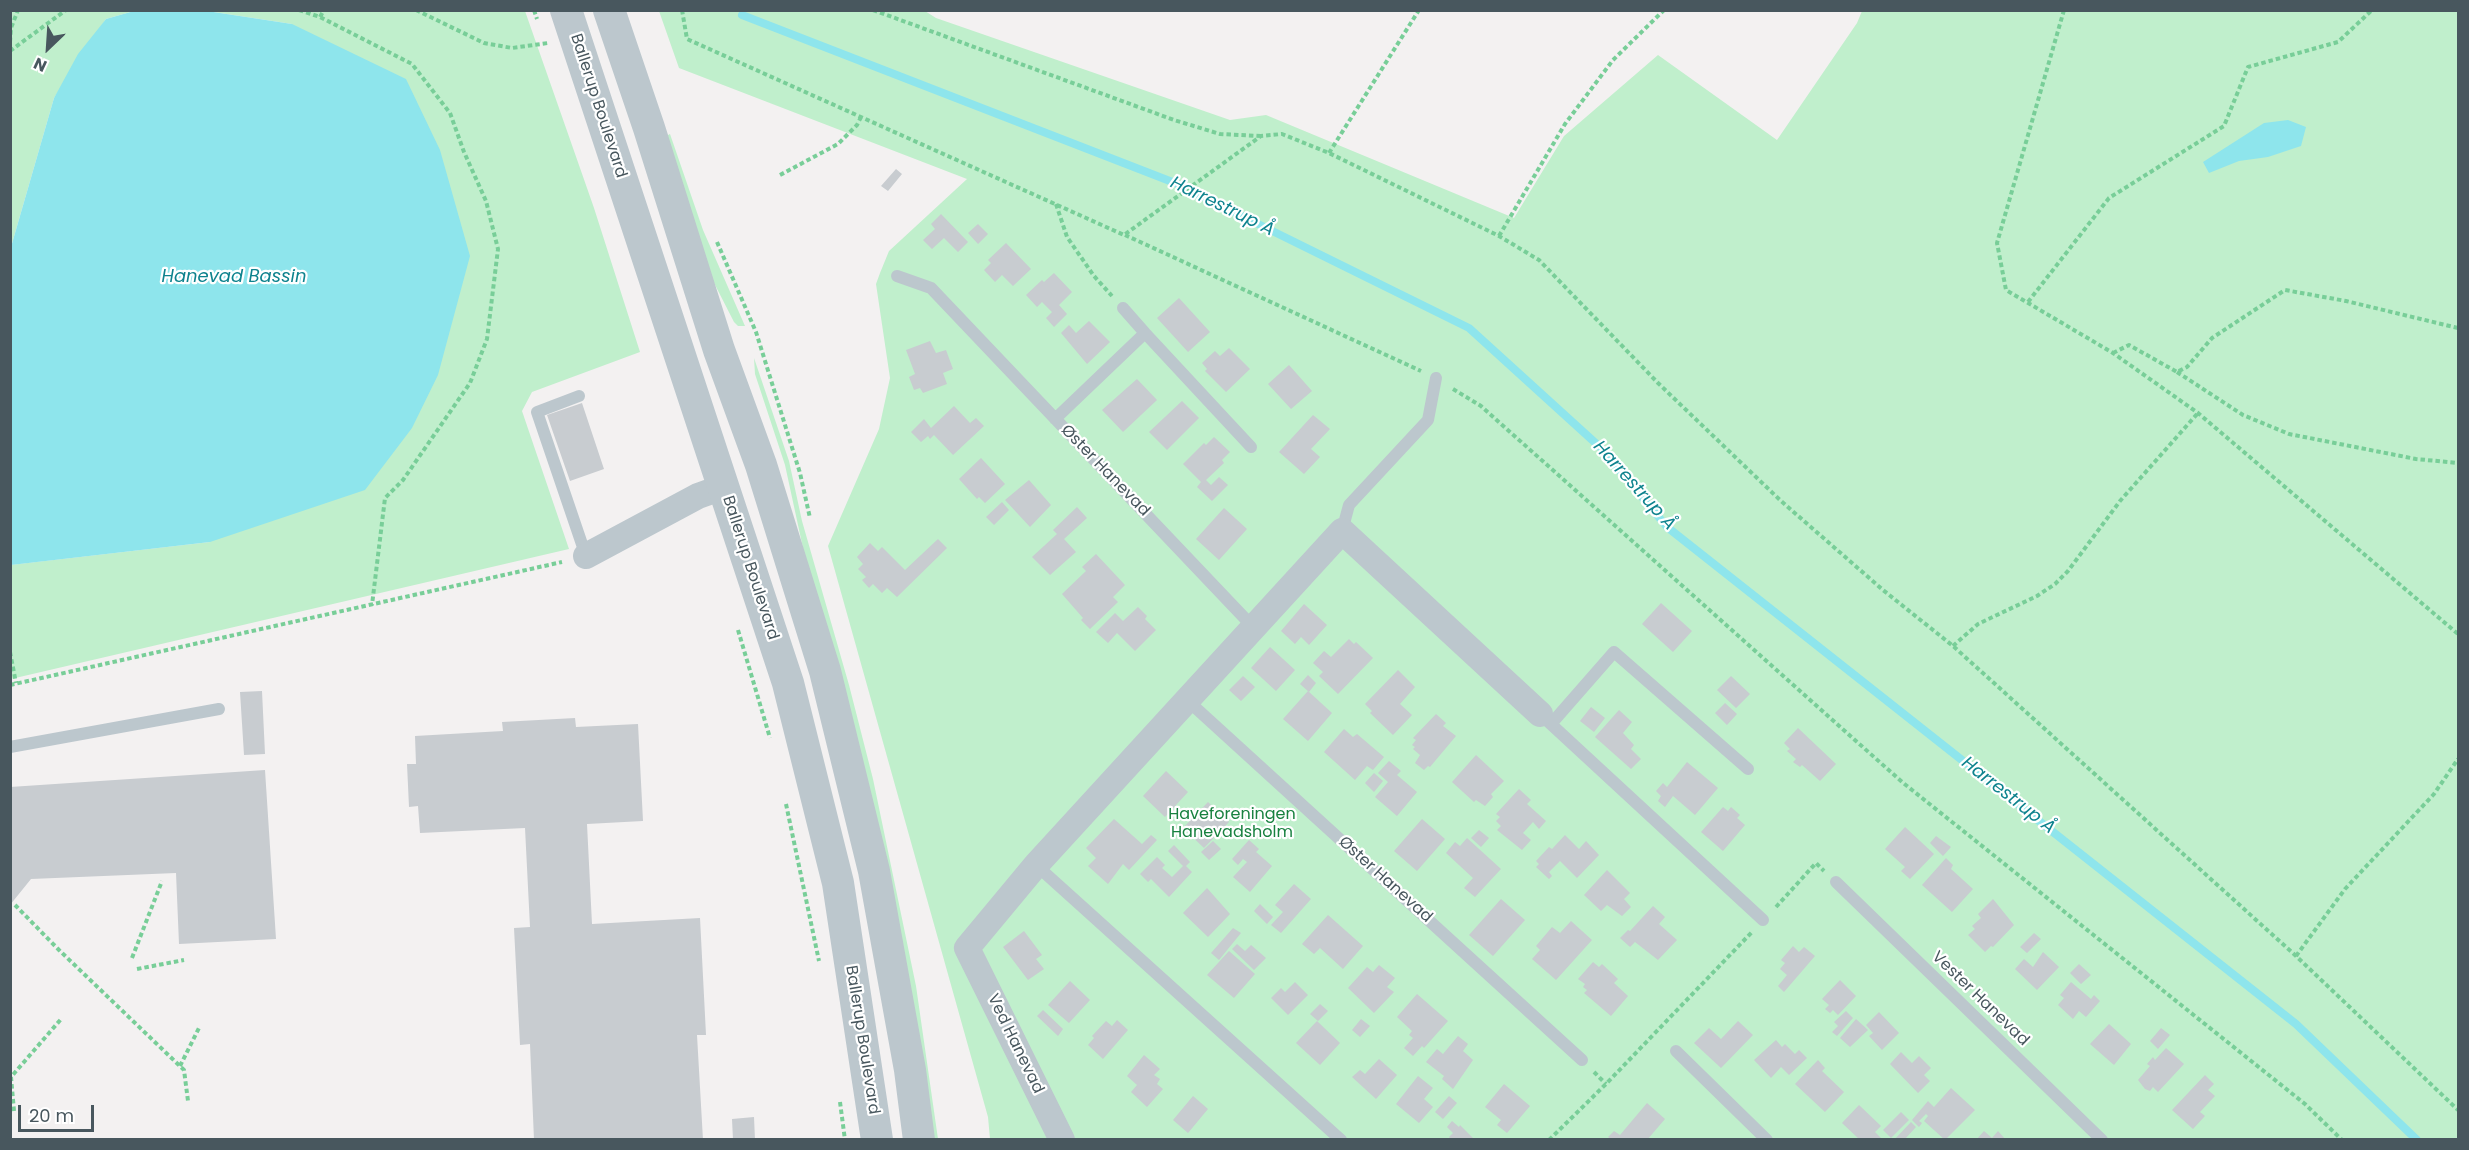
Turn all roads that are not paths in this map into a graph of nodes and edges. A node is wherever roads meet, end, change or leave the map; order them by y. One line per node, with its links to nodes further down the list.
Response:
1 (609, 10): 25 (street)
2 (570, 23): 10 (street, Ballerup Boulevard)
3 (897, 276): 8 (lane, Øster Hanevad)
4 (1123, 308): 5 (lane)
5 (1145, 333): 8 (lane, Øster Hanevad); 9 (lane)
6 (1436, 378): 11 (lane)
7 (579, 396): 12 (lane)
8 (1055, 419): 13 (lane, Øster Hanevad)
9 (1251, 447)
10 (723, 487): 12 (street); 24 (street, Ballerup Boulevard)
11 (1342, 531): 13 (street); 16 (street)
12 (586, 556)
13 (1254, 628): 14 (street)
14 (1187, 700): 19 (street); 23 (lane, Øster Hanevad)
15 (219, 709): 17 (lane)
16 (1546, 719): 18 (lane); 21 (lane)
17 (10, 747)
18 (1748, 770)
19 (1036, 866): 26 (street, Ved Hanevad); 27 (lane)
20 (1836, 882): 29 (lane, Vester Hanevad)
21 (1763, 920)
22 (1676, 1051): 28 (lane)
23 (1582, 1060)
24 (877, 1140)
25 (919, 1140)
26 (1062, 1140)
27 (1341, 1140)
28 (1767, 1140)
29 (2102, 1140)

